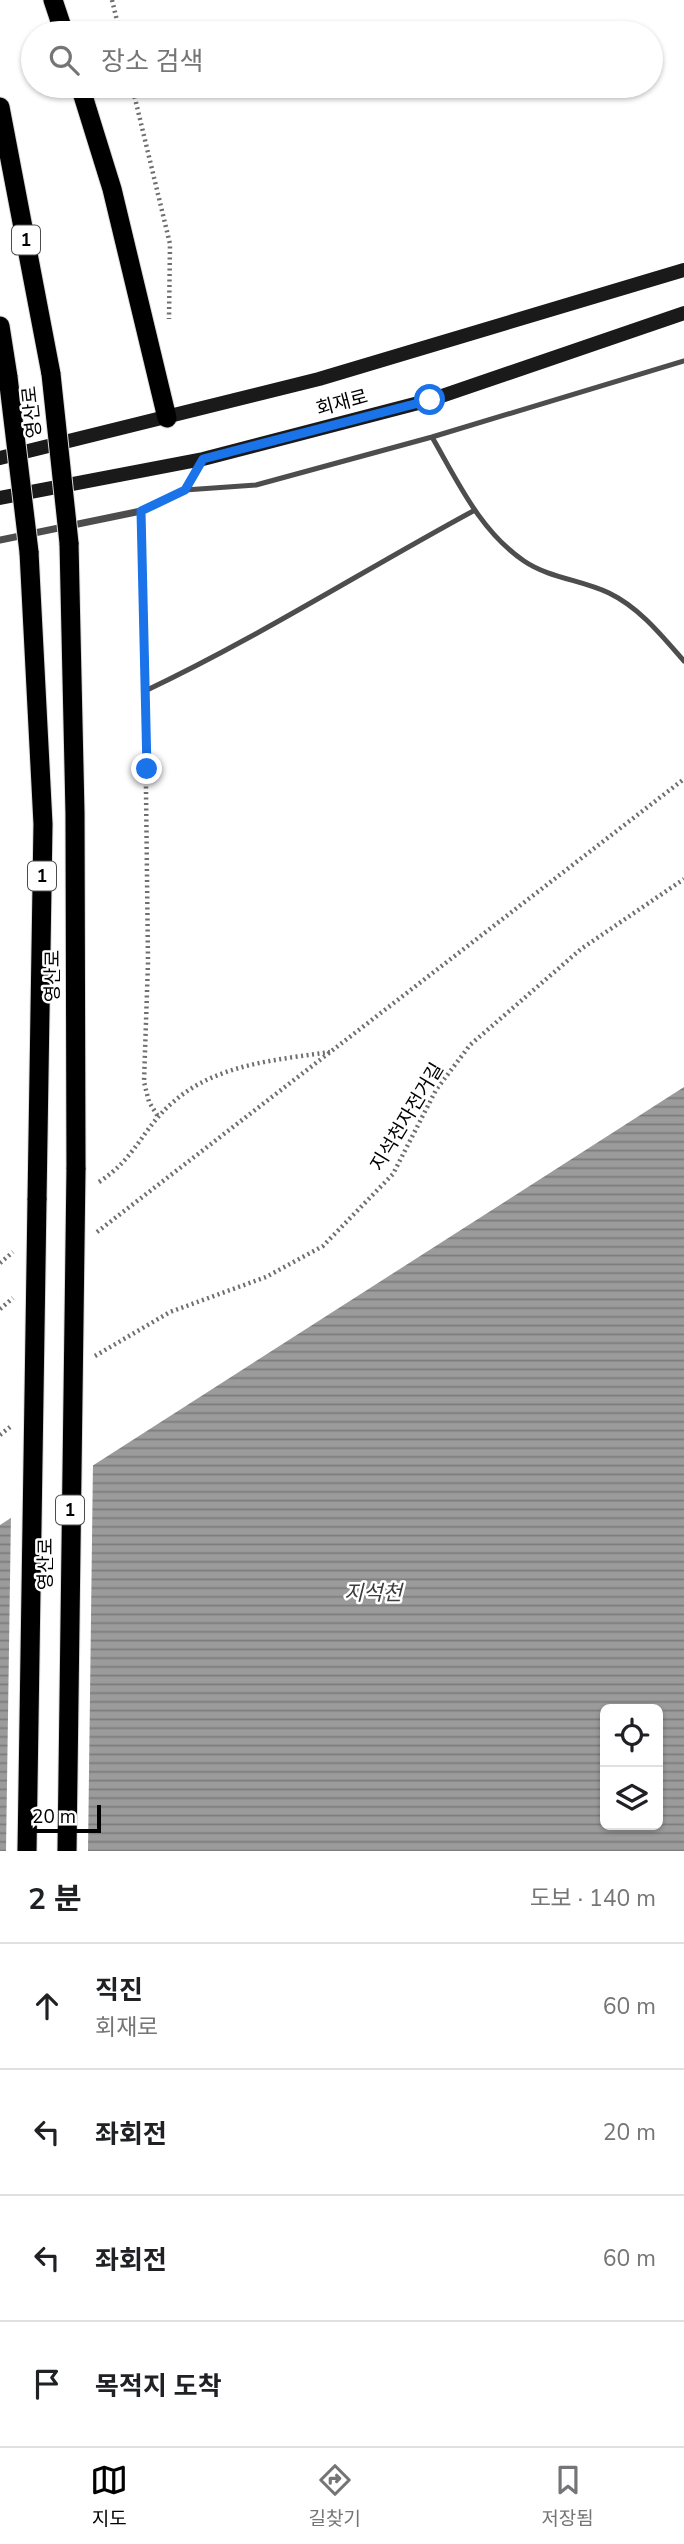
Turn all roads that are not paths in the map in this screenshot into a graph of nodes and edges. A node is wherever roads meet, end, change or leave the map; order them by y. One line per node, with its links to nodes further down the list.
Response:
1 (53, 0): 2 (highway)
2 (60, 21)
3 (84, 98): 9 (highway)
4 (0, 107): 20 (highway, 영산로 / 1, bridge)
5 (684, 271): 9 (main road, 회재로)
6 (684, 313): 12 (main road, 회재로)
7 (0, 326): 19 (highway, 영산로 / 1, bridge)
8 (684, 360): 10 (lane)
9 (167, 418): 11 (main road, 회재로)
10 (432, 437): 13 (lane); 15 (lane)
11 (0, 458)
12 (203, 459): 13 (lane); 14 (main road, 회재로)
13 (185, 490): 16 (street)
14 (0, 498)
15 (475, 510): 17 (lane); 18 (lane)
16 (0, 540)
17 (684, 661)
18 (145, 691)
19 (27, 1851)
20 (67, 1851)

